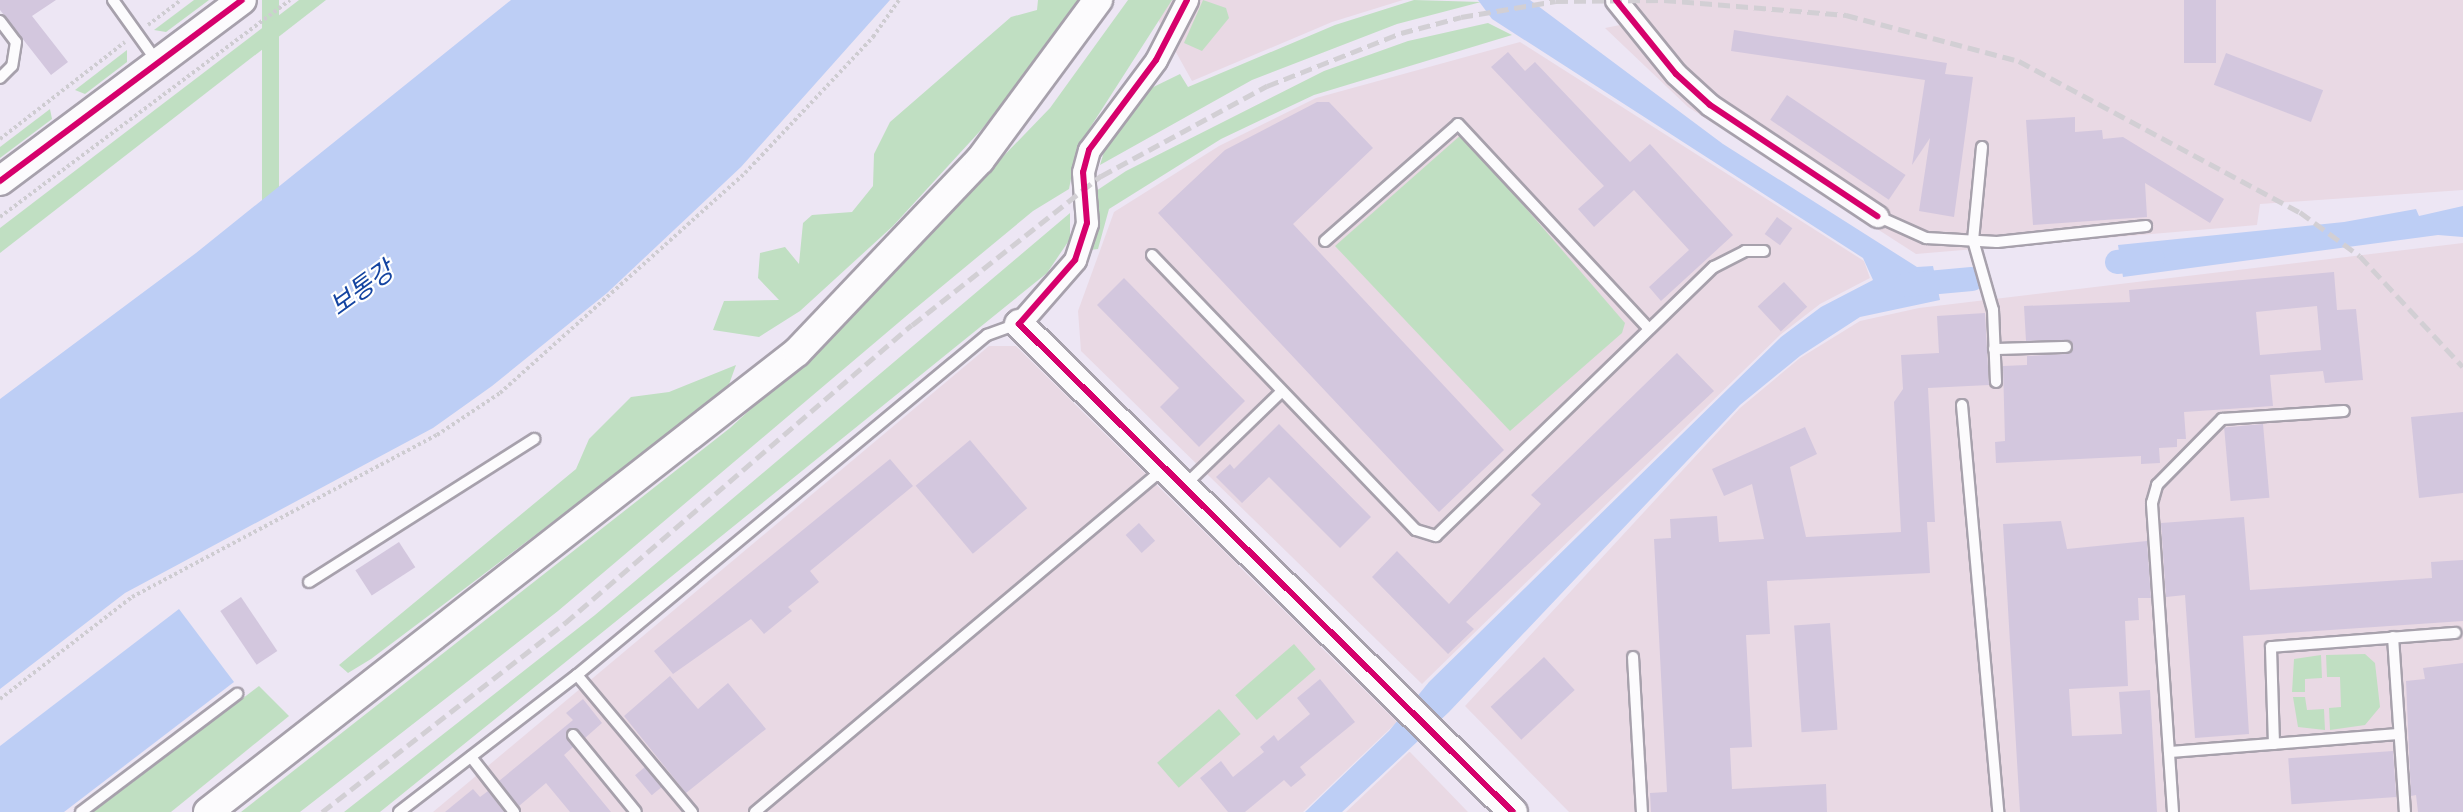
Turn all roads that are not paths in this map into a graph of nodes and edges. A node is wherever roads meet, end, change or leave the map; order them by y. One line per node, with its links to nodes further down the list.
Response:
1 (113, 0): 7 (lane)
2 (242, 0): 7 (main road)
3 (1098, 0): 39 (main road)
4 (1187, 0): 17 (street)
5 (1616, 0): 11 (street)
6 (0, 21): 8 (lane)
7 (158, 64): 10 (main road)
8 (0, 78)
9 (1982, 147): 13 (lane)
10 (0, 180)
11 (1877, 216): 13 (lane)
12 (2146, 226): 13 (lane)
13 (1973, 240): 20 (lane)
14 (1325, 241): 18 (lane)
15 (1764, 251): 18 (lane)
16 (1152, 255): 22 (lane)
17 (1019, 324): 26 (main road); 31 (lane)
18 (1648, 328): 22 (lane)
19 (2066, 347): 20 (lane)
20 (1994, 349): 21 (lane)
21 (1996, 382)
22 (1281, 392): 26 (lane)
23 (1962, 405): 47 (lane)
24 (2344, 411): 36 (lane)
25 (534, 440): 27 (lane)
26 (1172, 479): 44 (lane); 45 (main road)
27 (309, 582)
28 (2455, 633): 29 (lane)
29 (2393, 637): 33 (lane); 35 (lane)
30 (1633, 657): 46 (lane)
31 (578, 675): 37 (lane); 43 (lane)
32 (237, 694): 38 (lane)
33 (2399, 734): 35 (lane); 49 (lane)
34 (573, 735): 42 (lane)
35 (2274, 744): 36 (lane)
36 (2169, 753): 48 (lane)
37 (471, 757): 40 (lane); 41 (lane)
38 (81, 812)
39 (208, 812)
40 (399, 812)
41 (514, 812)
42 (636, 812)
43 (692, 812)
44 (755, 812)
45 (1513, 812)
46 (1642, 812)
47 (1998, 812)
48 (2173, 812)
49 (2405, 812)

